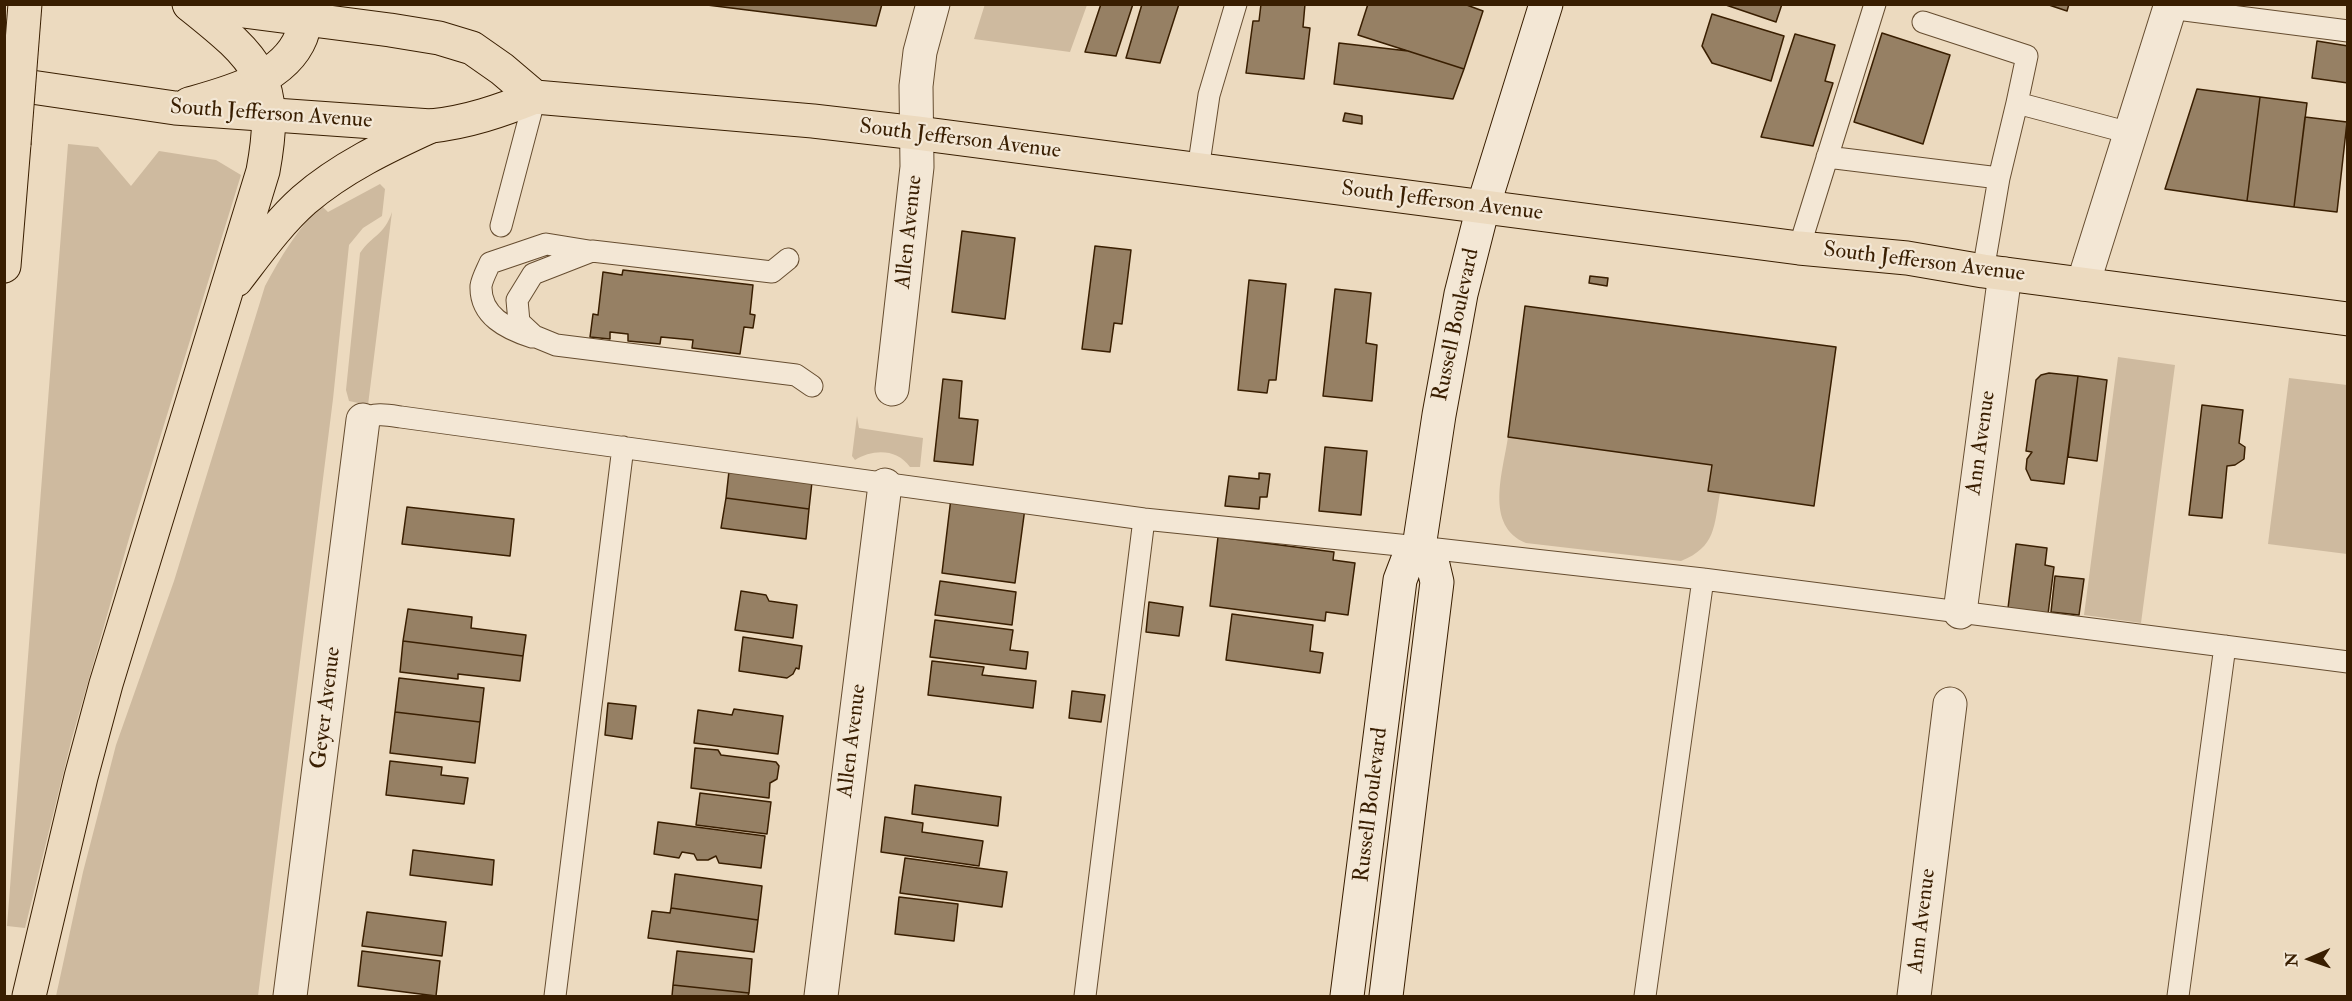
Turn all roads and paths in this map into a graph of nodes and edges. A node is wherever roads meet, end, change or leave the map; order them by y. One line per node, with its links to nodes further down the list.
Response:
1 (25, 4): 28 (main road, bridge)
2 (933, 4): 18 (street, Allen Avenue)
3 (1236, 4): 21 (lane)
4 (1546, 4): 23 (street, Russell Boulevard)
5 (1875, 4): 20 (lane)
6 (189, 5): 8 (main road); 11 (main road)
7 (2170, 6): 10 (lane); 19 (street)
8 (306, 12): 11 (main road); 13 (main road)
9 (1923, 22): 14 (lane)
10 (2348, 31)
11 (261, 78): 15 (main road); 16 (main road)
12 (4, 83): 15 (main road, South Jefferson Avenue)
13 (535, 97): 17 (main road, South Jefferson Avenue); 18 (main road, South Jefferson Avenue); 24 (lane)
14 (2017, 103): 19 (lane); 22 (lane)
15 (175, 108): 16 (main road, South Jefferson Avenue)
16 (270, 116): 17 (main road, South Jefferson Avenue); 31 (main road)
17 (432, 126): 31 (main road)
18 (917, 133): 21 (main road, South Jefferson Avenue); 35 (street, Allen Avenue)
19 (2130, 133): 30 (street)
20 (1827, 157): 22 (lane); 25 (lane)
21 (1198, 170): 23 (main road, South Jefferson Avenue)
22 (1999, 178): 29 (lane)
23 (1483, 207): 25 (main road, South Jefferson Avenue); 40 (street, Russell Boulevard)
24 (501, 226)
25 (1799, 248): 29 (main road, South Jefferson Avenue)
26 (592, 251): 27 (lane); 33 (lane); 33 (lane)
27 (788, 259)
28 (4, 266)
29 (1994, 273): 30 (main road, South Jefferson Avenue); 42 (street, Ann Avenue)
30 (2083, 284): 32 (main road, South Jefferson Avenue)
31 (224, 296): 46 (main road)
32 (2348, 319)
33 (556, 345): 34 (lane)
34 (812, 386)
35 (892, 389)
36 (363, 420): 37 (lane); 47 (street, Geyer Avenue)
37 (622, 447): 38 (lane); 48 (lane)
38 (885, 485): 39 (lane); 49 (street, Allen Avenue)
39 (1144, 519): 40 (lane); 50 (lane)
40 (1419, 547): 41 (lane); 51 (street, Russell Boulevard); 52 (street, Russell Boulevard)
41 (1703, 579): 42 (lane); 53 (lane)
42 (1960, 612): 43 (lane)
43 (2225, 646): 44 (lane); 55 (lane)
44 (2348, 662)
45 (1950, 704): 54 (street, Ann Avenue)
46 (29, 996)
47 (290, 996)
48 (555, 996)
49 (821, 996)
50 (1085, 996)
51 (1347, 996)
52 (1386, 996)
53 (1645, 996)
54 (1914, 996)
55 (2178, 996)

